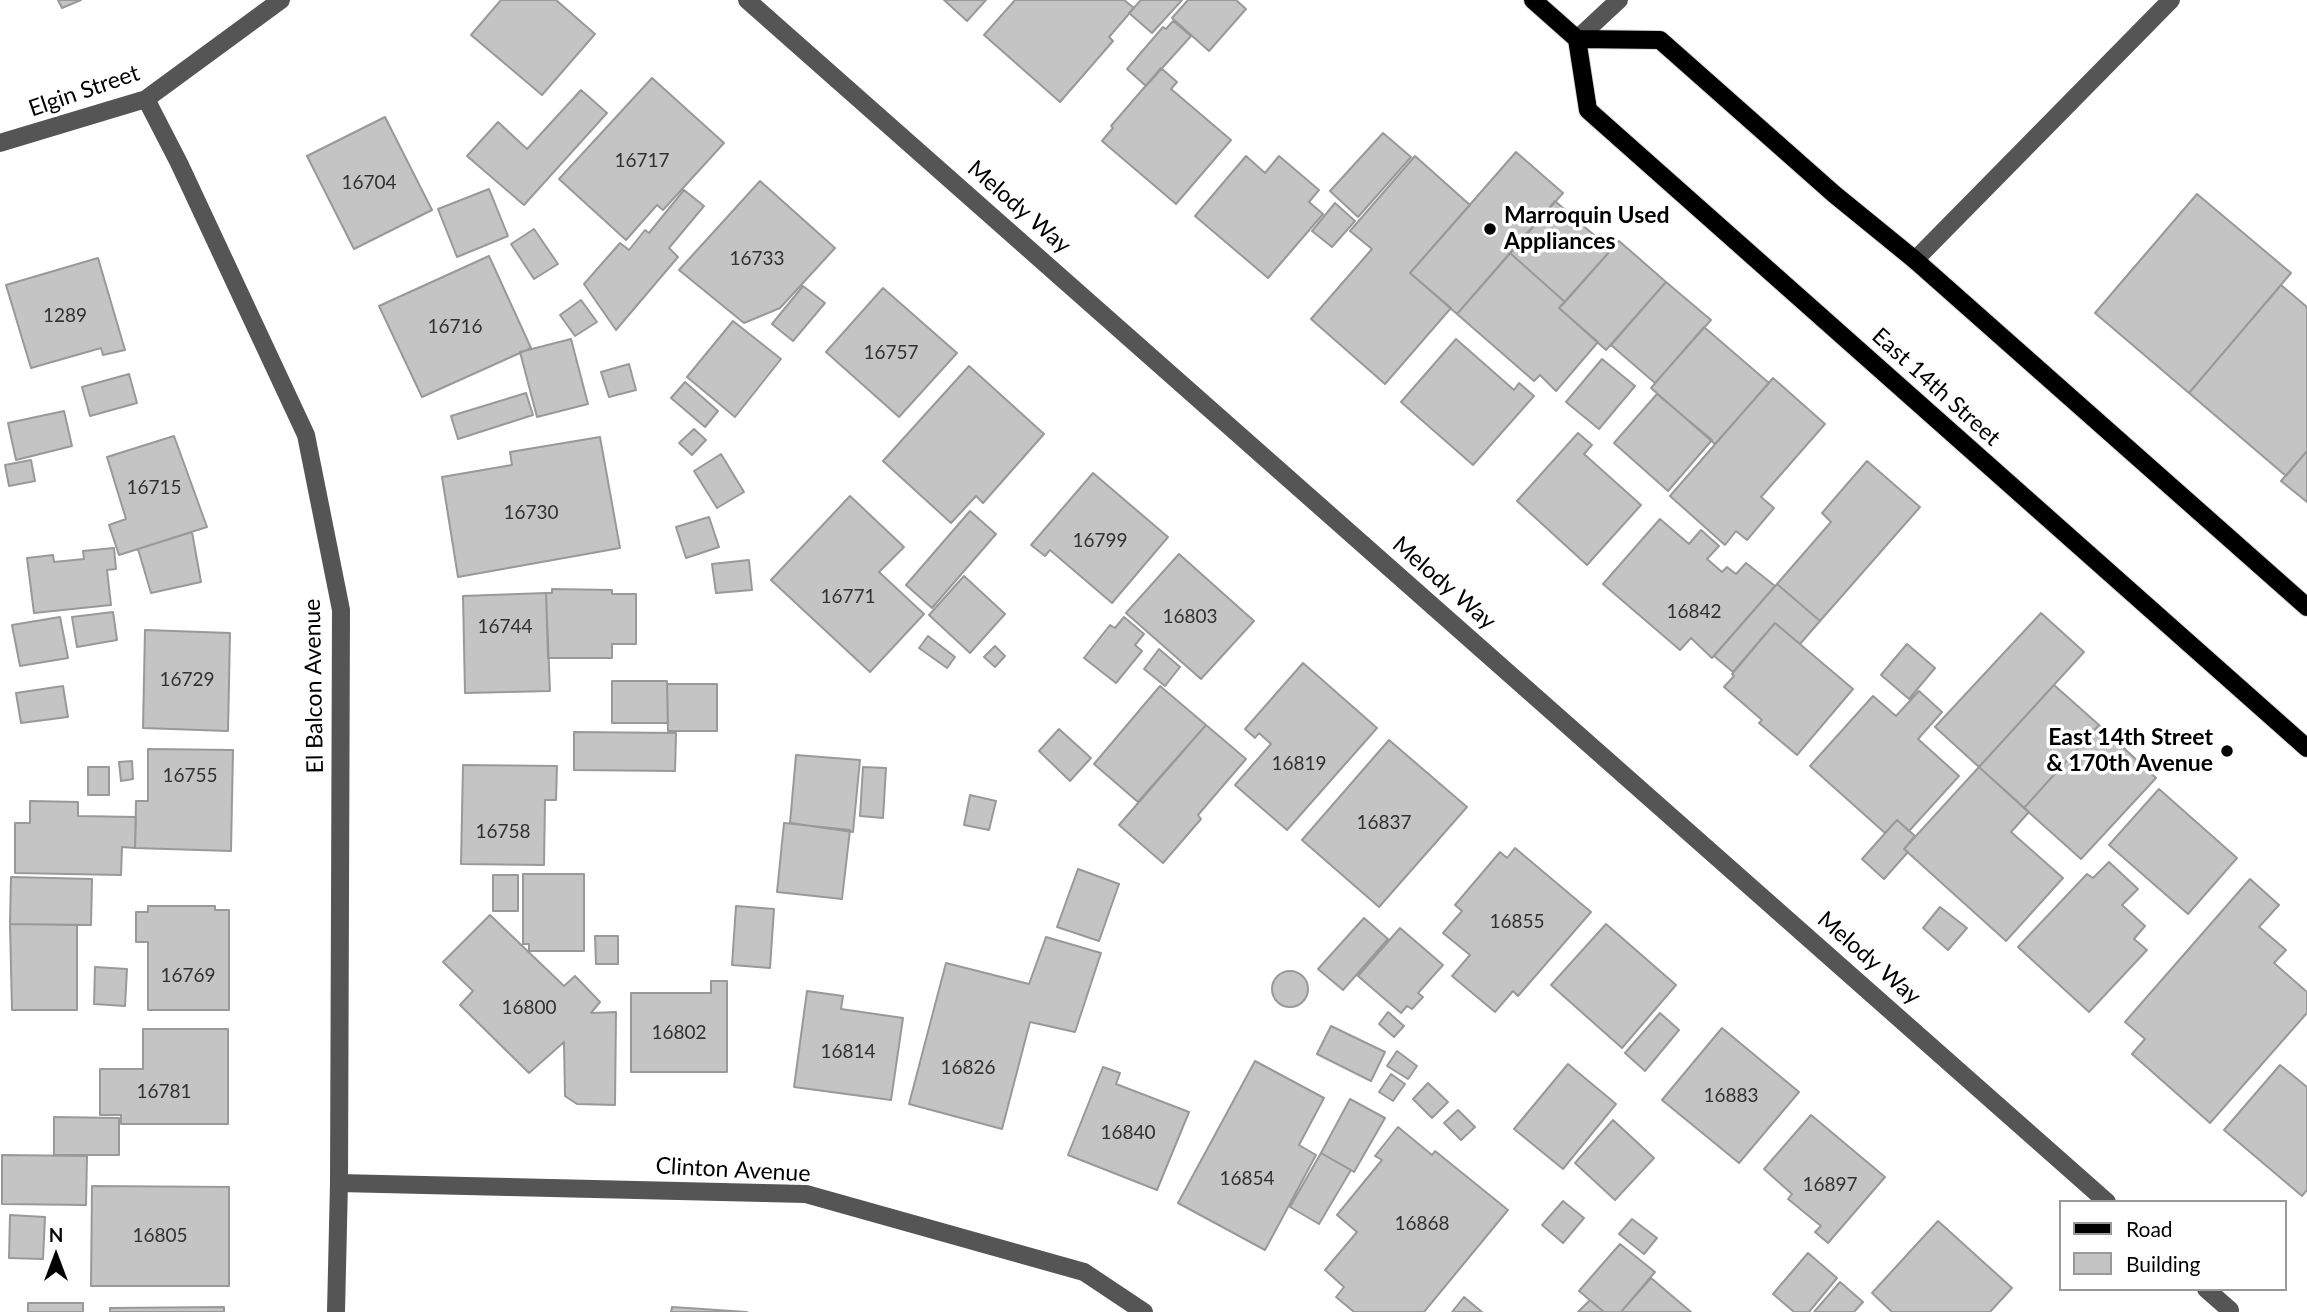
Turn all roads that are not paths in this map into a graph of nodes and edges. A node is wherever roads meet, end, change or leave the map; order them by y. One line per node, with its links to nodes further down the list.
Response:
1 (281, 0): 7 (street, Elgin Street)
2 (747, 0): 13 (street, Melody Way)
3 (1533, 0): 6 (main road)
4 (1619, 0): 6 (street)
5 (2171, 0): 9 (street)
6 (1577, 39): 9 (main road); 11 (main road, East 14th Street)
7 (146, 99): 8 (street, Elgin Street); 12 (street, El Balcon Avenue)
8 (0, 143)
9 (1915, 260): 10 (main road)
10 (2307, 607)
11 (2307, 748)
12 (339, 1183): 16 (street, El Balcon Avenue); 17 (street, Clinton Avenue)
13 (2106, 1200)
14 (2208, 1291): 15 (street)
15 (2230, 1310)
16 (336, 1312)
17 (1144, 1312)

